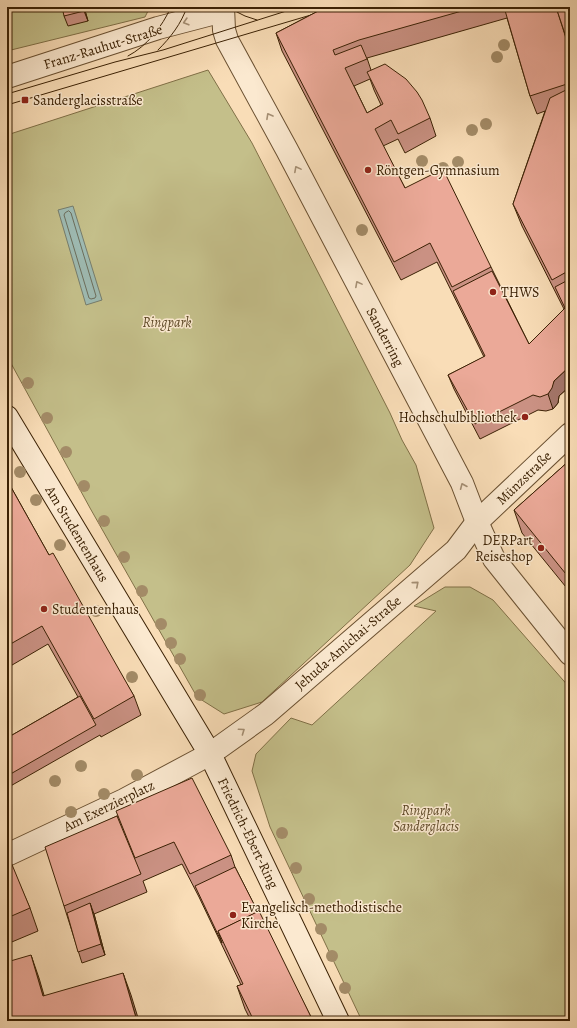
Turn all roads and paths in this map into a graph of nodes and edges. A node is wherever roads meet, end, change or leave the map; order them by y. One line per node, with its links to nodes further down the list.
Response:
1 (225, 8): 2 (street, Franz-Rauhut-Straße, one-way to 2); 5 (street, Sanderring, one-way to 1)
2 (7, 77)
3 (7, 417): 7 (street, Am Studentenhaus)
4 (570, 434): 5 (street, Münzstraße)
5 (477, 522): 6 (street, Sanderring); 7 (street, Jehuda-Amichai-Straße, one-way to 5)
6 (570, 654)
7 (210, 754): 8 (street, Am Exerzierplatz); 9 (street, Friedrich-Ebert-Ring)
8 (7, 855)
9 (338, 1021)

